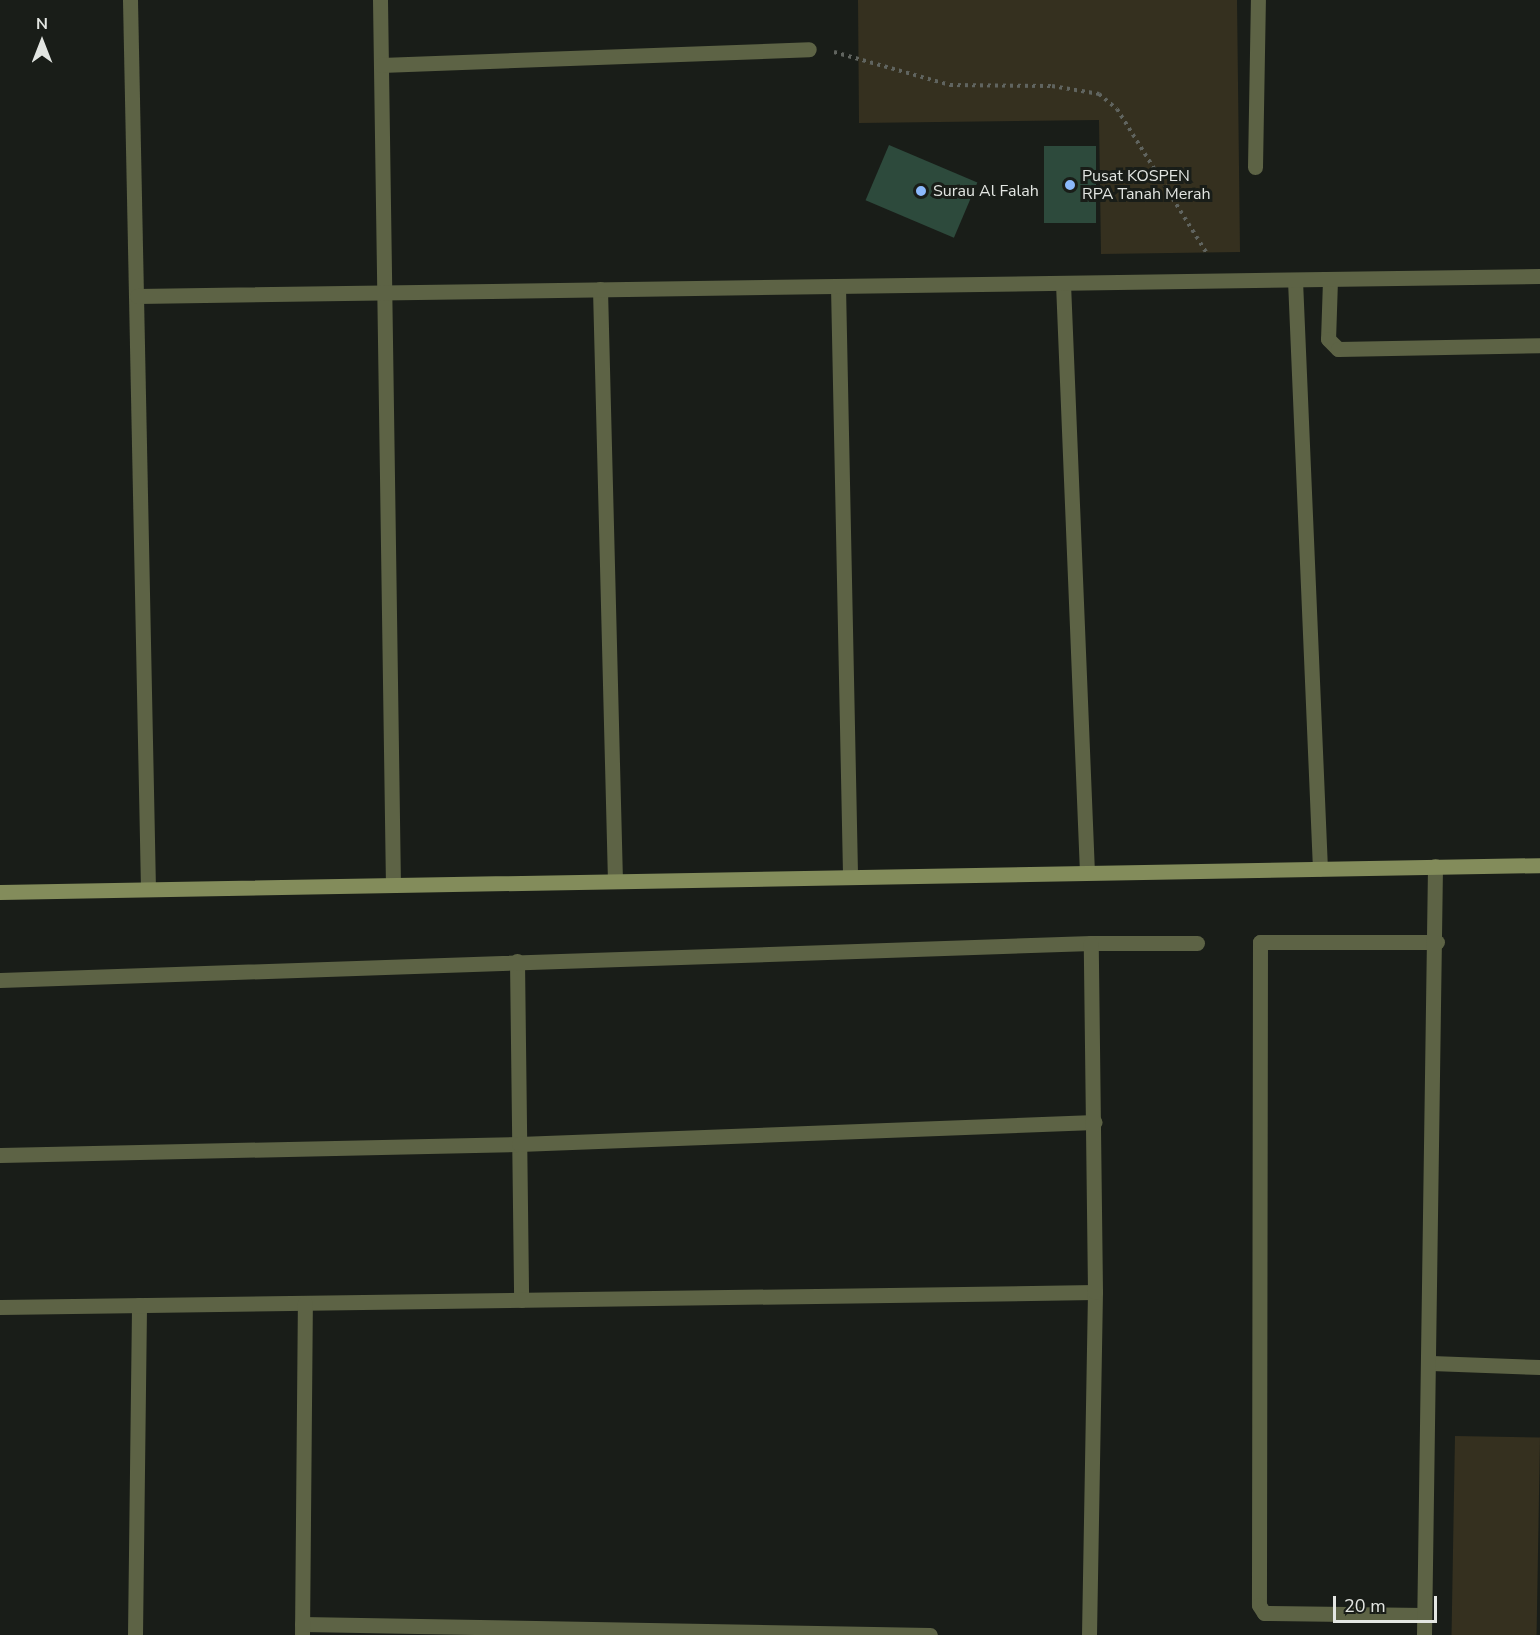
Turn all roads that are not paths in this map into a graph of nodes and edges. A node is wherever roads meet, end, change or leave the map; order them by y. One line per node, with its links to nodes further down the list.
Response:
1 (130, 0): 14 (street)
2 (380, 0): 5 (street)
3 (1258, 0): 6 (street)
4 (810, 49): 5 (street)
5 (381, 65): 13 (street)
6 (1254, 167)
7 (1540, 276): 9 (street)
8 (1295, 280): 9 (street); 10 (street); 18 (street)
9 (1330, 280): 15 (street)
10 (1063, 283): 11 (street); 19 (street)
11 (838, 286): 12 (street); 20 (street)
12 (600, 289): 13 (street); 21 (street)
13 (383, 292): 14 (street); 22 (street)
14 (137, 296): 23 (street)
15 (1540, 345)
16 (1540, 865): 17 (street)
17 (1435, 866): 18 (street); 25 (street)
18 (1320, 868): 19 (street)
19 (1087, 872): 20 (street)
20 (850, 876): 21 (street)
21 (615, 881): 22 (street)
22 (393, 884): 23 (street)
23 (148, 889): 24 (street)
24 (0, 892)
25 (1437, 942): 38 (street); 40 (street)
26 (1091, 943): 27 (street); 28 (street); 30 (street)
27 (1197, 943)
28 (517, 961): 29 (street); 31 (street)
29 (0, 980)
30 (1095, 1122): 31 (street); 33 (street)
31 (519, 1144): 32 (street); 34 (street)
32 (0, 1155)
33 (1095, 1292): 34 (street); 44 (street)
34 (521, 1300): 35 (street)
35 (305, 1303): 36 (street); 41 (street)
36 (139, 1305): 37 (street); 42 (street)
37 (0, 1307)
38 (1431, 1363): 39 (street); 40 (street)
39 (1540, 1367)
40 (1425, 1615): 45 (street)
41 (302, 1629): 43 (street)
42 (135, 1635)
43 (930, 1635)
44 (1089, 1635)
45 (1424, 1635)

